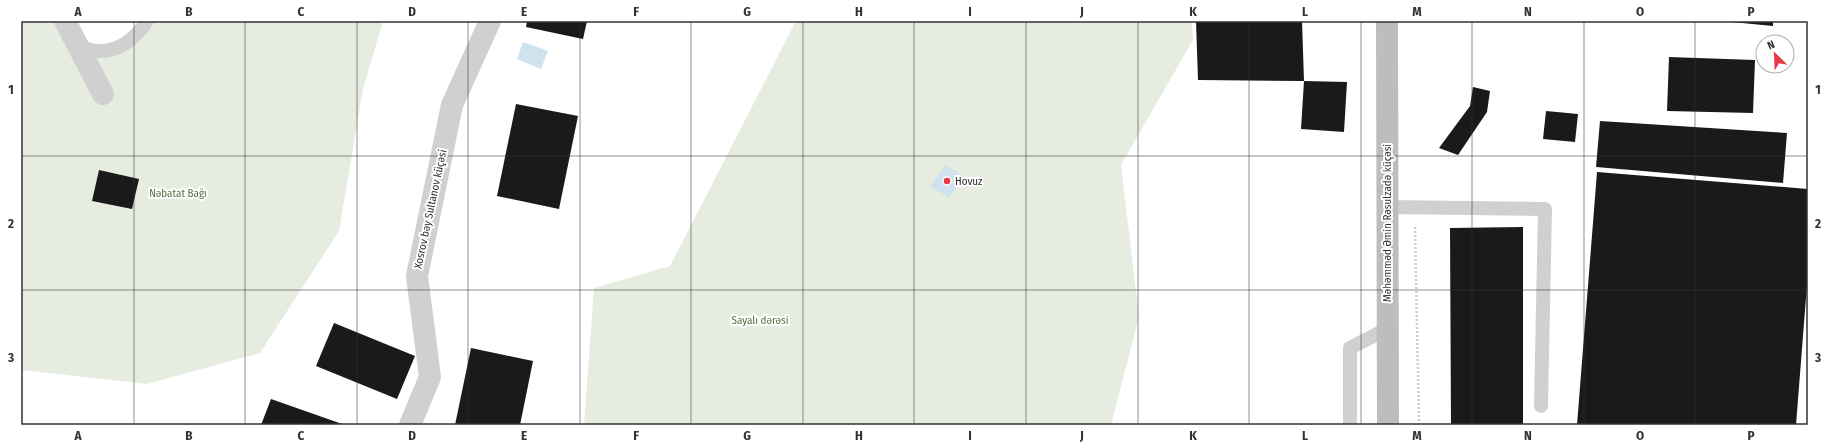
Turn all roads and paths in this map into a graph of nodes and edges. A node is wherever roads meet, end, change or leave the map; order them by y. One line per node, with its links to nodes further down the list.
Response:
1 (65, 21): 5 (street)
2 (147, 21): 5 (lane)
3 (490, 21): 10 (street, Xosrov bəy Sultanov küçəsi)
4 (1387, 21): 7 (main road, Məhəmməd Əmin Rəsulzadə küçəsi)
5 (79, 46): 6 (street)
6 (103, 94)
7 (1387, 207): 8 (main road, Məhəmməd Əmin Rəsulzadə küçəsi); 9 (lane)
8 (1387, 329): 11 (lane); 12 (main road, Məhəmməd Əmin Rəsulzadə küçəsi)
9 (1541, 406)
10 (410, 425)
11 (1350, 425)
12 (1388, 425)

